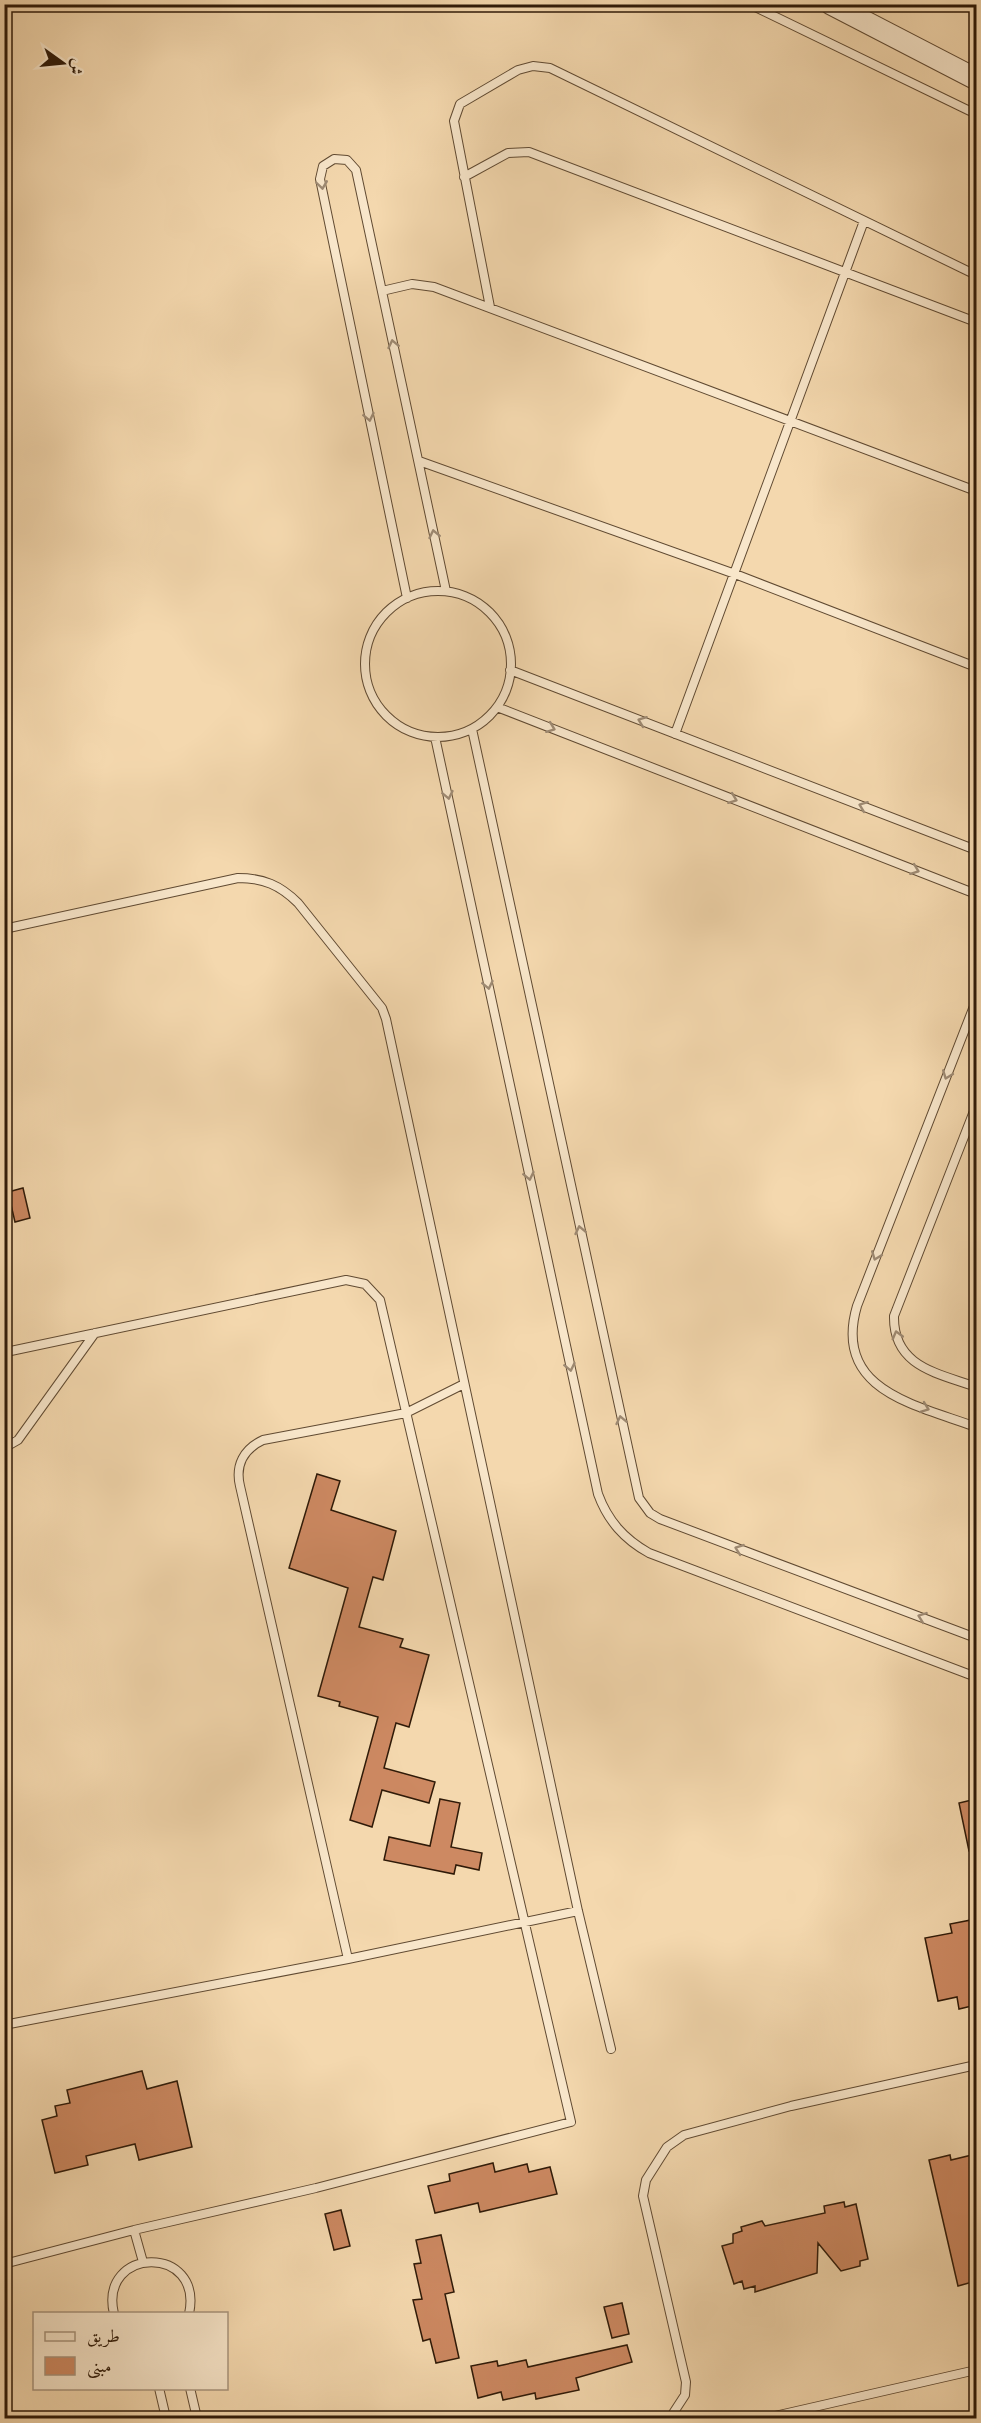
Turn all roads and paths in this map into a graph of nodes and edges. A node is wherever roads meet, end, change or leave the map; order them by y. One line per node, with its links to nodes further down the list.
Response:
1 (749, 4): 4 (lane)
2 (831, 4): 3 (street)
3 (976, 79)
4 (976, 114)
5 (464, 177): 6 (lane); 7 (lane); 10 (lane)
6 (864, 221): 7 (lane); 8 (lane)
7 (845, 272): 11 (lane); 12 (lane)
8 (976, 275)
9 (382, 291): 10 (lane); 13 (lane, one-way to 9); 17 (lane, one-way to 17)
10 (490, 307): 12 (lane)
11 (976, 322)
12 (791, 421): 14 (lane); 15 (lane)
13 (418, 461): 15 (lane); 16 (lane, one-way to 13)
14 (976, 491)
15 (735, 574): 18 (lane); 22 (lane)
16 (447, 591): 17 (lane); 19 (lane)
17 (407, 598): 23 (lane)
18 (976, 667)
19 (510, 670): 20 (lane); 22 (lane, one-way to 19)
20 (497, 707): 21 (lane); 25 (lane, one-way to 25)
21 (472, 729): 23 (lane); 36 (lane, one-way to 21)
22 (675, 734): 24 (lane, one-way to 22)
23 (435, 737): 37 (lane, one-way to 37)
24 (976, 850)
25 (976, 894)
26 (4, 928): 31 (lane)
27 (976, 1000): 34 (lane, one-way to 34)
28 (976, 1106): 32 (lane, one-way to 28)
29 (95, 1333): 30 (lane); 33 (lane); 35 (lane)
30 (6, 1352)
31 (464, 1384): 33 (lane); 38 (lane)
32 (976, 1387)
33 (406, 1413): 39 (lane); 40 (lane)
34 (976, 1427)
35 (4, 1448)
36 (976, 1638)
37 (976, 1677)
38 (578, 1911): 39 (lane); 42 (lane)
39 (524, 1922): 40 (lane); 44 (lane)
40 (348, 1959): 41 (lane)
41 (4, 2025)
42 (611, 2049)
43 (976, 2065): 54 (lane)
44 (134, 2230): 45 (lane); 46 (lane)
45 (143, 2262): 47 (lane); 48 (lane)
46 (4, 2264)
47 (114, 2312)
48 (189, 2312)
49 (976, 2370): 55 (lane)
50 (159, 2390): 52 (lane)
51 (190, 2390): 53 (lane)
52 (166, 2418)
53 (197, 2418)
54 (670, 2418)
55 (766, 2418)

